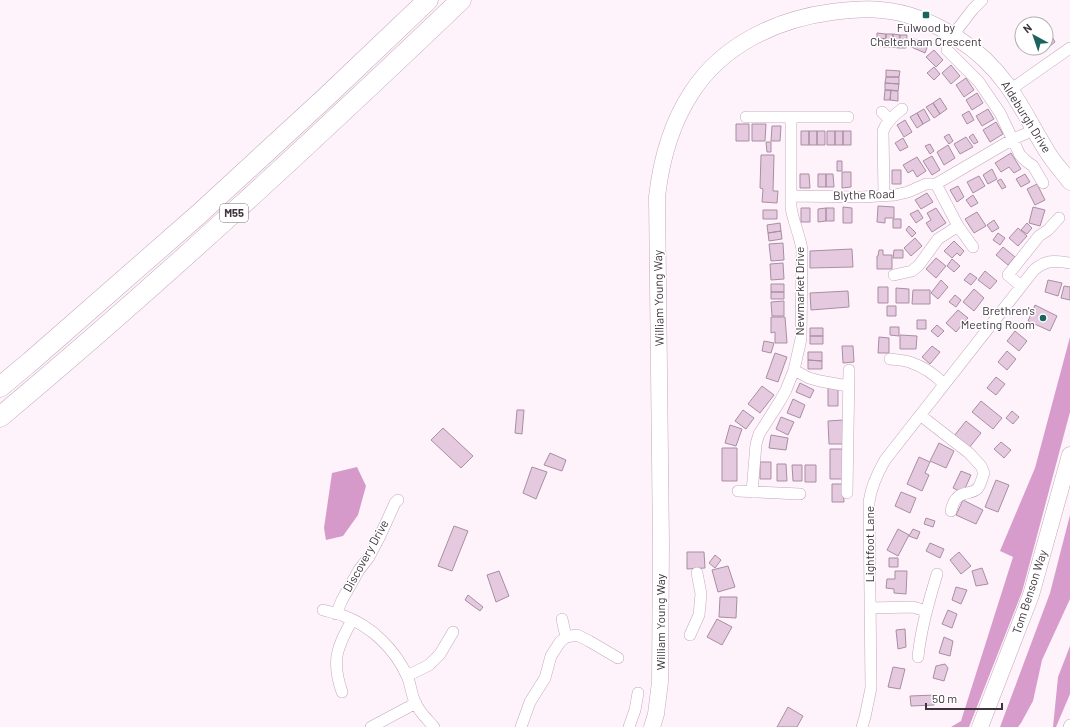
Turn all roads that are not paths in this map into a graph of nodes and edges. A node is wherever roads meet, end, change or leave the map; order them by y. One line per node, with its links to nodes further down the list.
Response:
1 (428, 0): 33 (highway, M55)
2 (461, 0): 35 (highway, M55)
3 (982, 0): 5 (street)
4 (883, 10): 5 (main road, Aldeburgh Drive); 64 (main road, William Young Way)
5 (953, 35): 8 (main road, Aldeburgh Drive)
6 (1070, 48): 8 (street)
7 (947, 50): 16 (street)
8 (1010, 90): 15 (main road, Aldeburgh Drive)
9 (902, 109): 14 (street)
10 (882, 112): 14 (street)
11 (746, 117): 12 (street)
12 (791, 117): 13 (street); 21 (street, Newmarket Drive)
13 (848, 117)
14 (890, 120): 20 (street)
15 (1034, 129): 16 (street, Blythe Road); 17 (main road, Aldeburgh Drive)
16 (1013, 139): 18 (street); 19 (street, Blythe Road)
17 (1068, 176)
18 (1043, 183)
19 (936, 184): 20 (street, Blythe Road); 23 (street)
20 (884, 195): 21 (street, Blythe Road)
21 (791, 196): 29 (street, Newmarket Drive)
22 (1059, 218): 27 (street)
23 (958, 226): 24 (street); 26 (street)
24 (973, 247)
25 (1070, 263): 27 (street, Lightfoot Lane)
26 (894, 275)
27 (1021, 286): 31 (street, Lightfoot Lane)
28 (890, 358): 31 (street)
29 (794, 370): 32 (street); 38 (street, Newmarket Drive)
30 (849, 370): 32 (street)
31 (944, 384): 34 (street, Lightfoot Lane)
32 (848, 386): 39 (street)
33 (0, 387)
34 (920, 415): 42 (street); 45 (street, Lightfoot Lane)
35 (0, 417)
36 (1070, 455): 66 (main road, Tom Benson Way)
37 (738, 491): 38 (street)
38 (752, 492): 40 (street)
39 (847, 493)
40 (800, 494)
41 (398, 500): 48 (street, Discovery Drive)
42 (951, 511)
43 (697, 574): 52 (street)
44 (937, 574): 47 (street)
45 (870, 608): 47 (street); 65 (street, Lightfoot Lane)
46 (323, 610): 48 (street)
47 (926, 611): 54 (street)
48 (336, 614): 50 (street)
49 (562, 619): 53 (street)
50 (352, 620): 56 (street); 57 (street)
51 (453, 632): 56 (street)
52 (690, 635)
53 (566, 637): 55 (street); 62 (street)
54 (918, 656)
55 (618, 658)
56 (407, 676): 59 (street)
57 (342, 692)
58 (638, 693): 63 (street)
59 (416, 703): 60 (street); 61 (street)
60 (371, 727)
61 (434, 727)
62 (521, 727)
63 (629, 727)
64 (652, 727)
65 (862, 727)
66 (980, 727)

